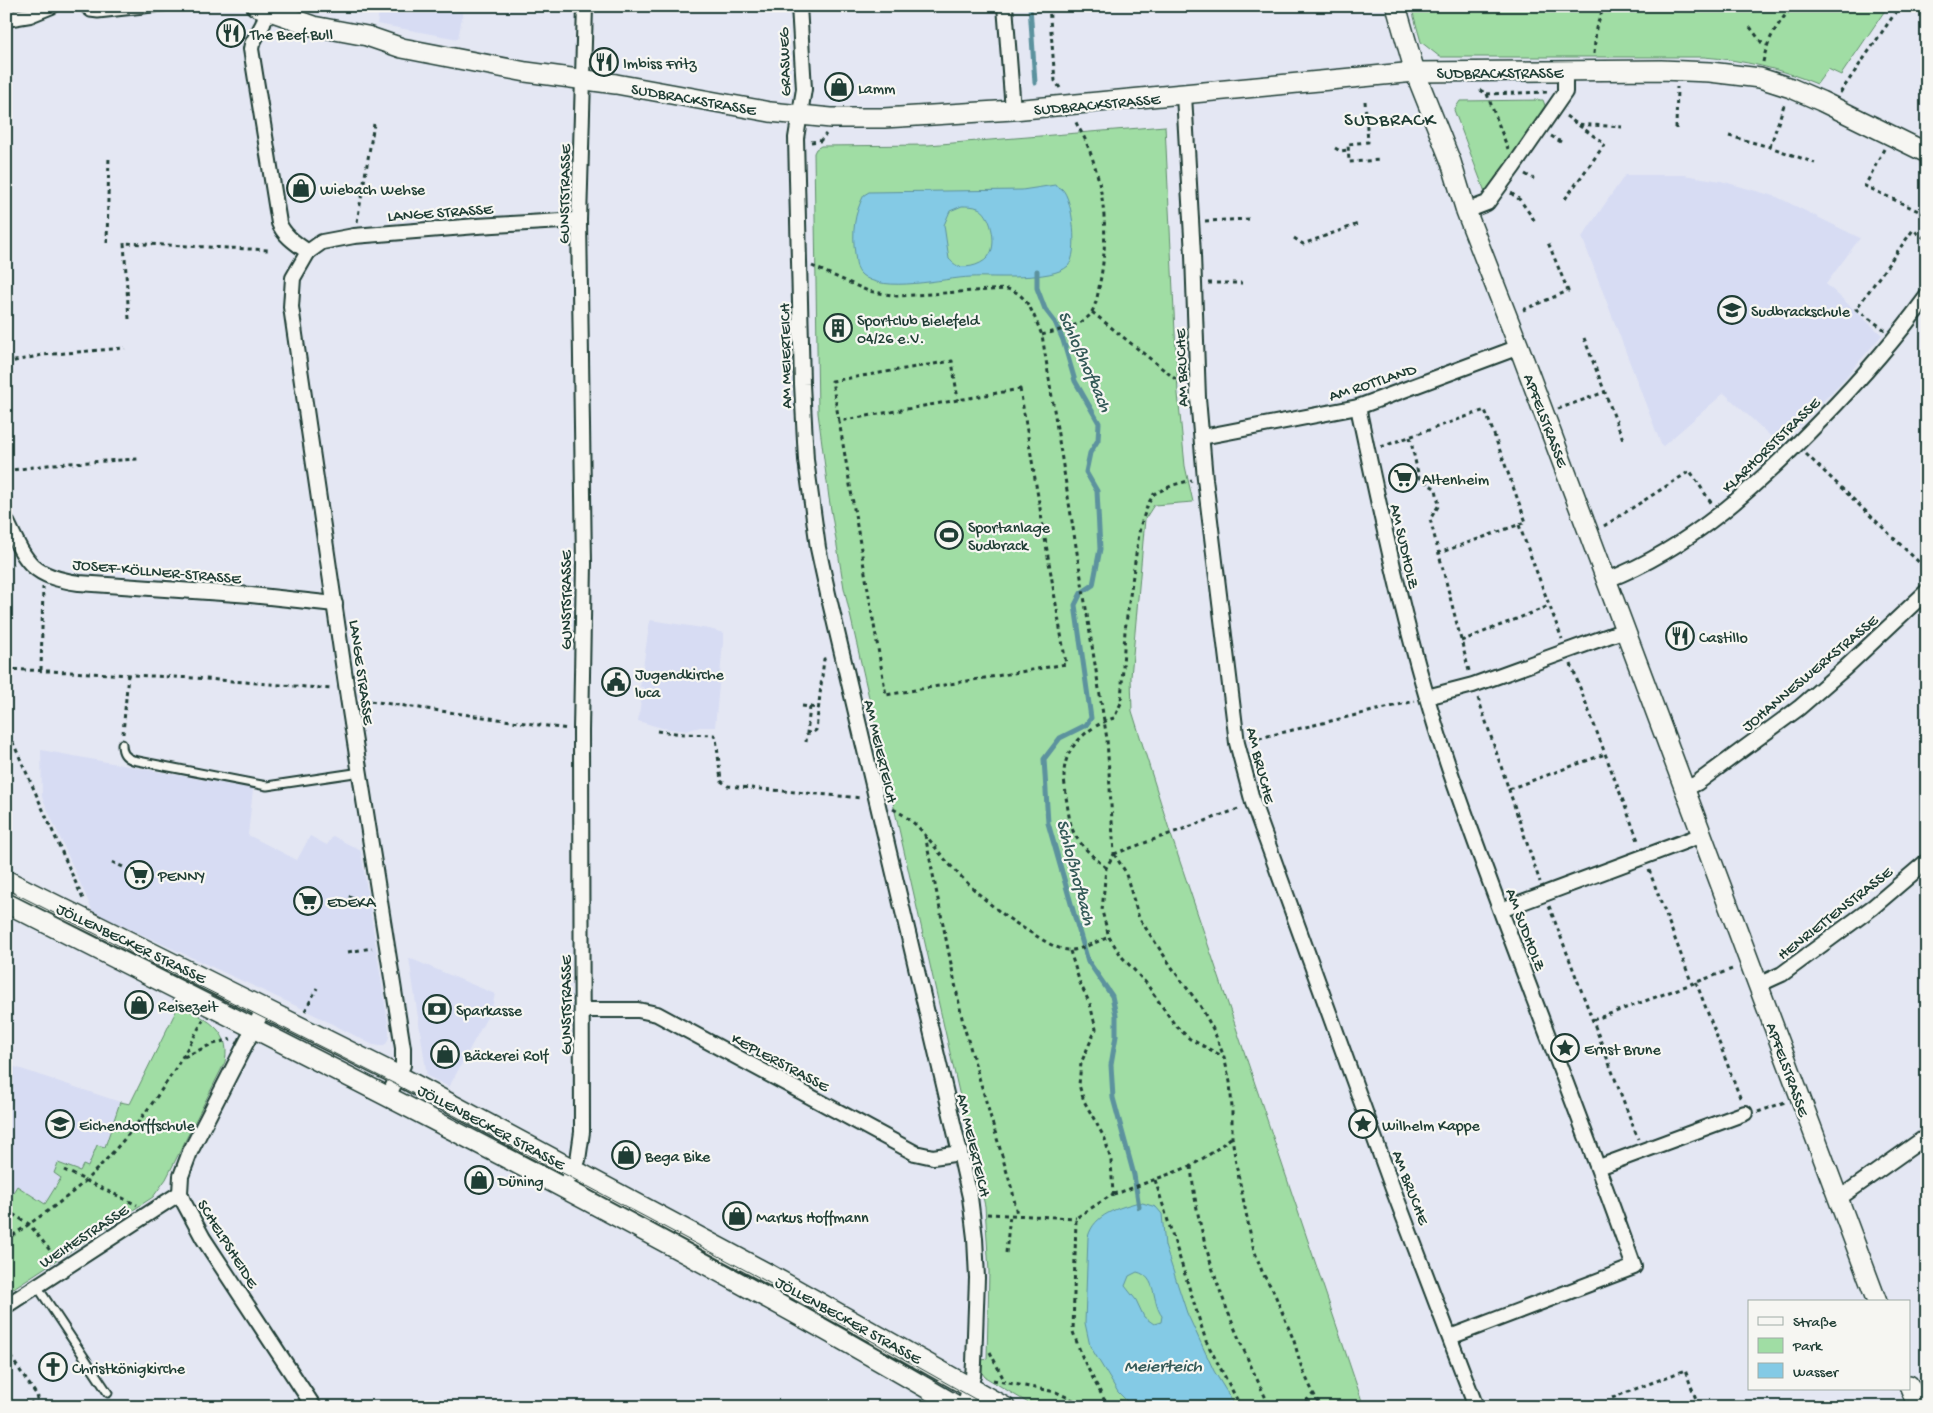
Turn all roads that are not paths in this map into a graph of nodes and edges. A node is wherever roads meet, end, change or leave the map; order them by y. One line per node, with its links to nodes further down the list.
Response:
1 (52, 6): 9 (street)
2 (81, 6): 3 (lane)
3 (171, 6)
4 (585, 6): 12 (street, GUNSTSTRASSE)
5 (799, 6): 15 (street, GRASWEG)
6 (1006, 6): 14 (street)
7 (1396, 6): 11 (street, APFELSTRASSE)
8 (261, 9): 12 (street, SUDBRACKSTRASSE); 19 (street)
9 (6, 19)
10 (1565, 71): 11 (street, SUDBRACKSTRASSE); 16 (street, SUDBRACKSTRASSE); 17 (street)
11 (1414, 72): 13 (street, SUDBRACKSTRASSE); 17 (street, APFELSTRASSE)
12 (584, 80): 15 (street, SUDBRACKSTRASSE); 18 (street, GUNSTSTRASSE)
13 (1184, 95): 14 (street, SUDBRACKSTRASSE); 23 (street, AM BRUCHE)
14 (1013, 110): 15 (street, SUDBRACKSTRASSE)
15 (799, 115): 46 (street, AM MEIERTEICH)
16 (1925, 147)
17 (1466, 211): 21 (street, APFELSTRASSE)
18 (579, 220): 19 (street, LANGE STRASSE); 40 (street, GUNSTSTRASSE)
19 (308, 252): 27 (street, LANGE STRASSE)
20 (1927, 296): 25 (street, KLARHORSTSTRASSE)
21 (1519, 347): 22 (street, AM ROTTLAND); 25 (street, APFELSTRASSE)
22 (1358, 407): 23 (street, AM ROTTLAND); 29 (street, AM SUDHOLZ)
23 (1202, 438): 55 (street, AM BRUCHE)
24 (6, 520): 27 (street, JOSEF-KÖLLNER-STRASSE)
25 (1607, 580): 28 (street, APFELSTRASSE)
26 (1927, 591): 32 (street, JOHANNESWERKSTRASSE)
27 (335, 604): 31 (street, LANGE STRASSE)
28 (1625, 630): 29 (street); 32 (street, APFELSTRASSE)
29 (1427, 698): 37 (street, AM SUDHOLZ)
30 (122, 744): 31 (lane)
31 (361, 772): 42 (street, LANGE STRASSE)
32 (1684, 789): 33 (street, APFELSTRASSE)
33 (1702, 835): 37 (street); 38 (street, APFELSTRASSE)
34 (1927, 861): 38 (street, HENRIETTENSTRASSE)
35 (6, 880): 39 (street, JÖLLENBECKER STRASSE)
36 (6, 903): 41 (street, JÖLLENBECKER STRASSE)
37 (1501, 910): 47 (street, AM SUDHOLZ)
38 (1758, 985): 51 (street, APFELSTRASSE)
39 (264, 1008): 41 (street, SCHELPSHEIDE); 42 (street, JÖLLENBECKER STRASSE)
40 (582, 1010): 46 (street, KEPLERSTRASSE); 48 (street, GUNSTSTRASSE)
41 (252, 1032): 43 (street, JÖLLENBECKER STRASSE); 50 (street, SCHELPSHEIDE)
42 (398, 1076): 43 (street, LANGE STRASSE); 48 (street, JÖLLENBECKER STRASSE)
43 (388, 1097): 49 (street, JÖLLENBECKER STRASSE)
44 (1745, 1113): 47 (street)
45 (1927, 1136): 51 (street)
46 (960, 1153): 56 (street, AM MEIERTEICH)
47 (1599, 1167): 55 (street, AM SUDHOLZ)
48 (573, 1170): 49 (street, GUNSTSTRASSE); 56 (street, JÖLLENBECKER STRASSE)
49 (563, 1189): 60 (street, JÖLLENBECKER STRASSE)
50 (180, 1192): 52 (street, WEIHESTRASSE); 59 (street, SCHELPSHEIDE)
51 (1838, 1199): 53 (street, APFELSTRASSE)
52 (37, 1286): 54 (street, WEIHESTRASSE); 58 (lane)
53 (1876, 1300)
54 (6, 1306)
55 (1450, 1337): 63 (street, AM BRUCHE)
56 (972, 1382): 61 (street); 62 (street, JÖLLENBECKER STRASSE)
57 (1910, 1387): 64 (street)
58 (108, 1393)
59 (314, 1407)
60 (959, 1407)
61 (964, 1407)
62 (1005, 1407)
63 (1476, 1407)
64 (1918, 1407)

